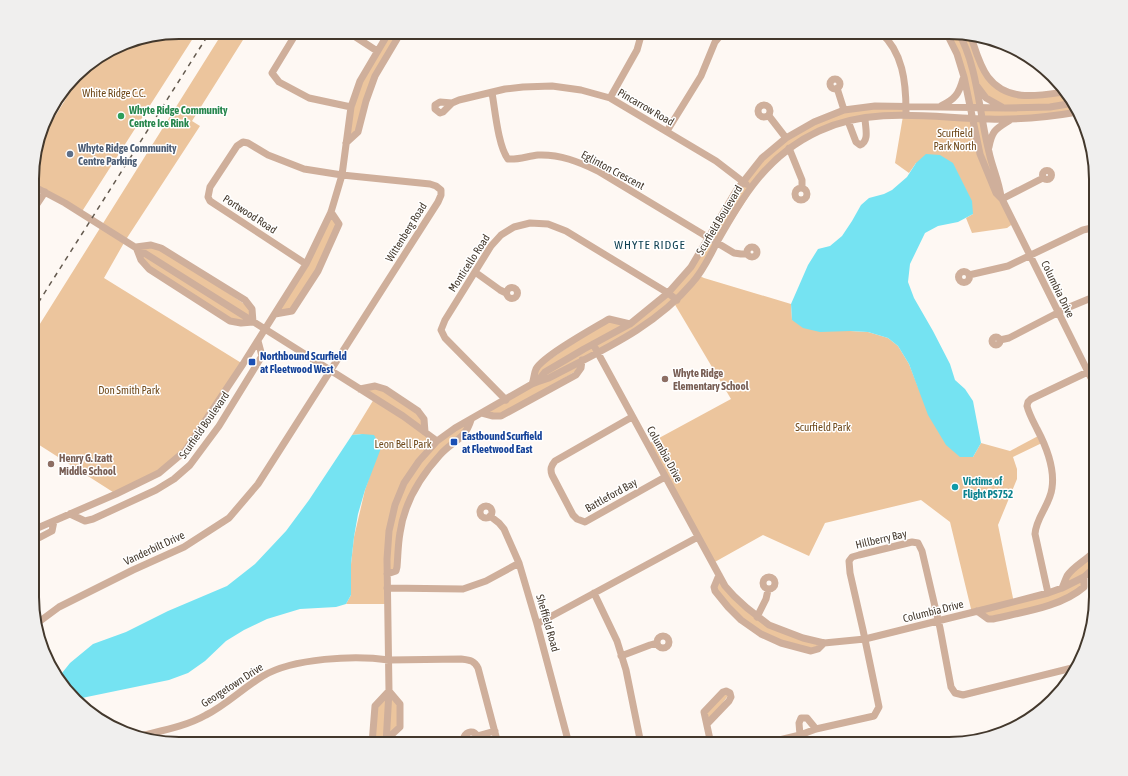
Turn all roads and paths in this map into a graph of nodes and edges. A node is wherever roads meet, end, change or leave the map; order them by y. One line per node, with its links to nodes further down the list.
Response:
1 (293, 39): 21 (street)
2 (359, 39): 11 (street)
3 (385, 39): 11 (street, Scurfield Boulevard)
4 (397, 39): 37 (street)
5 (640, 39): 17 (street)
6 (718, 39): 35 (street)
7 (888, 39): 20 (street)
8 (950, 39): 12 (street, Columbia Drive)
9 (962, 39): 13 (street, Columbia Drive)
10 (973, 41): 16 (street)
11 (377, 51): 21 (street, Scurfield Boulevard)
12 (964, 76): 22 (street); 23 (street, Columbia Drive)
13 (974, 83): 24 (street, Columbia Drive); 25 (street)
14 (837, 88): 26 (street)
15 (492, 92): 17 (street, Pincarrow Road); 18 (street, Pincarrow Road); 51 (street, Eglinton Crescent)
16 (1059, 93)
17 (610, 98): 35 (street, Pincarrow Road)
18 (452, 103)
19 (1067, 104): 25 (street, Scurfield Boulevard)
20 (906, 106): 22 (street, Scurfield Boulevard); 26 (street, Scurfield Boulevard); 28 (street)
21 (351, 107): 37 (street, Scurfield Boulevard)
22 (939, 107): 23 (street, Scurfield Boulevard)
23 (971, 108): 24 (street, Scurfield Boulevard); 31 (street, Columbia Drive)
24 (980, 108): 25 (street, Scurfield Boulevard); 32 (street, Columbia Drive)
25 (1006, 108)
26 (844, 110): 36 (street, Scurfield Boulevard)
27 (1072, 113): 33 (street, Scurfield Boulevard)
28 (906, 115): 30 (street, Scurfield Boulevard); 31 (street, Scurfield Boulevard)
29 (769, 116): 36 (street)
30 (865, 118): 34 (street, Scurfield Boulevard); 34 (street)
31 (972, 118): 32 (street, Scurfield Boulevard); 47 (street, Columbia Drive)
32 (982, 119): 33 (street, Scurfield Boulevard); 39 (street, Columbia Drive)
33 (1010, 120): 39 (street)
34 (848, 121): 38 (street, Scurfield Boulevard)
35 (667, 131): 42 (street, Pincarrow Road)
36 (786, 138): 42 (street, Scurfield Boulevard)
37 (346, 143): 40 (street, Scurfield Boulevard)
38 (789, 148): 43 (street, Scurfield Boulevard); 44 (street)
39 (988, 152): 47 (street, Columbia Drive)
40 (342, 175): 49 (street, Scurfield Boulevard); 56 (street, Portwood Road); 73 (street, Wittenberg Road)
41 (1043, 178): 47 (street)
42 (743, 181): 43 (street, Pincarrow Road); 51 (street, Scurfield Boulevard)
43 (751, 188): 52 (street, Scurfield Boulevard)
44 (802, 188)
45 (39, 189): 46 (street)
46 (45, 192): 48 (street); 53 (street)
47 (1002, 199): 55 (street, Columbia Drive)
48 (39, 201)
49 (331, 212): 56 (street, Scurfield Boulevard); 63 (street)
50 (1089, 229): 55 (street)
51 (708, 238): 52 (street, Eglinton Crescent); 60 (street, Scurfield Boulevard)
52 (717, 243): 54 (street, Eglinton Crescent); 62 (street, Scurfield Boulevard)
53 (136, 247): 65 (street); 65 (street); 65 (street)
54 (747, 254)
55 (1030, 257): 58 (street); 64 (street, Columbia Drive)
56 (306, 264): 63 (street, Scurfield Boulevard)
57 (475, 272): 59 (street); 60 (street, Monticello Road); 77 (street, Monticello Road)
58 (969, 275)
59 (506, 293)
60 (668, 293): 62 (street, Monticello Road); 66 (street, Scurfield Boulevard)
61 (1089, 299): 64 (street)
62 (677, 300): 71 (street, Scurfield Boulevard)
63 (275, 314): 67 (street, Scurfield Boulevard)
64 (1058, 314): 68 (street); 74 (street, Columbia Drive)
65 (253, 322): 67 (street)
66 (630, 324): 70 (street, Scurfield Boulevard); 75 (street)
67 (265, 330): 69 (street, Scurfield Boulevard); 73 (street)
68 (1000, 340)
69 (258, 341): 84 (street, Scurfield Boulevard); 84 (street, Scurfield Boulevard)
70 (593, 344): 71 (street, Columbia Drive); 75 (street, Scurfield Boulevard)
71 (598, 352): 72 (street, Scurfield Boulevard); 79 (street, Columbia Drive)
72 (582, 360): 75 (street, Scurfield Boulevard); 78 (street)
73 (330, 370): 76 (street); 103 (street, Vanderbilt Drive)
74 (1088, 372): 100 (street)
75 (535, 383): 77 (street, Scurfield Boulevard)
76 (360, 389): 81 (street); 81 (street)
77 (506, 400): 78 (street, Scurfield Boulevard)
78 (482, 413): 80 (street, Scurfield Boulevard)
79 (632, 417): 83 (street, Columbia Drive); 83 (street, Battleford Bay)
80 (471, 420): 82 (street, Scurfield Boulevard); 93 (street, Scurfield Boulevard)
81 (425, 432): 82 (street)
82 (437, 441): 93 (street, Scurfield Boulevard)
83 (666, 477): 88 (street, Columbia Drive)
84 (70, 514): 86 (street, Scurfield Boulevard)
85 (490, 516): 91 (street, Sheffield Road)
86 (54, 521): 87 (street, Scurfield Boulevard); 89 (street)
87 (39, 527)
88 (698, 537): 94 (street, Columbia Drive); 99 (street)
89 (39, 538)
90 (1089, 557): 97 (street)
91 (519, 563): 96 (street); 105 (street, Sheffield Road)
92 (1089, 572): 95 (street, Columbia Drive)
93 (387, 574): 96 (street, Scurfield Boulevard)
94 (719, 575): 102 (street, Columbia Drive); 107 (street, Columbia Drive)
95 (1084, 577): 97 (street, Columbia Drive); 101 (street, Columbia Drive)
96 (387, 588): 110 (street, Scurfield Boulevard)
97 (1062, 588): 100 (street, Columbia Drive)
98 (768, 590): 102 (street)
99 (594, 593): 105 (street); 109 (street)
100 (1048, 593): 101 (street, Columbia Drive)
101 (977, 611): 104 (street, Columbia Drive)
102 (757, 616): 107 (street, Columbia Drive)
103 (41, 620)
104 (939, 621): 106 (street, Columbia Drive); 106 (street, Hillberry Bay); 111 (street)
105 (537, 624): 124 (street, Sheffield Road)
106 (865, 638): 107 (street, Columbia Drive); 114 (street)
107 (824, 643)
108 (657, 644): 109 (street)
109 (622, 656): 125 (street)
110 (389, 660): 112 (street, Scurfield Boulevard); 115 (street); 116 (street, Georgetown Drive)
111 (1069, 669)
112 (390, 691): 119 (street); 120 (street, Scurfield Boulevard); 121 (street, Scurfield Boulevard)
113 (707, 724): 113 (street); 126 (street)
114 (816, 729): 117 (street); 117 (street)
115 (495, 731): 118 (street); 123 (street)
116 (149, 734)
117 (800, 735): 127 (street)
118 (477, 736): 122 (street)
119 (373, 737)
120 (387, 737)
121 (391, 737)
122 (465, 737)
123 (496, 737)
124 (567, 737)
125 (640, 737)
126 (710, 737)
127 (792, 737)

